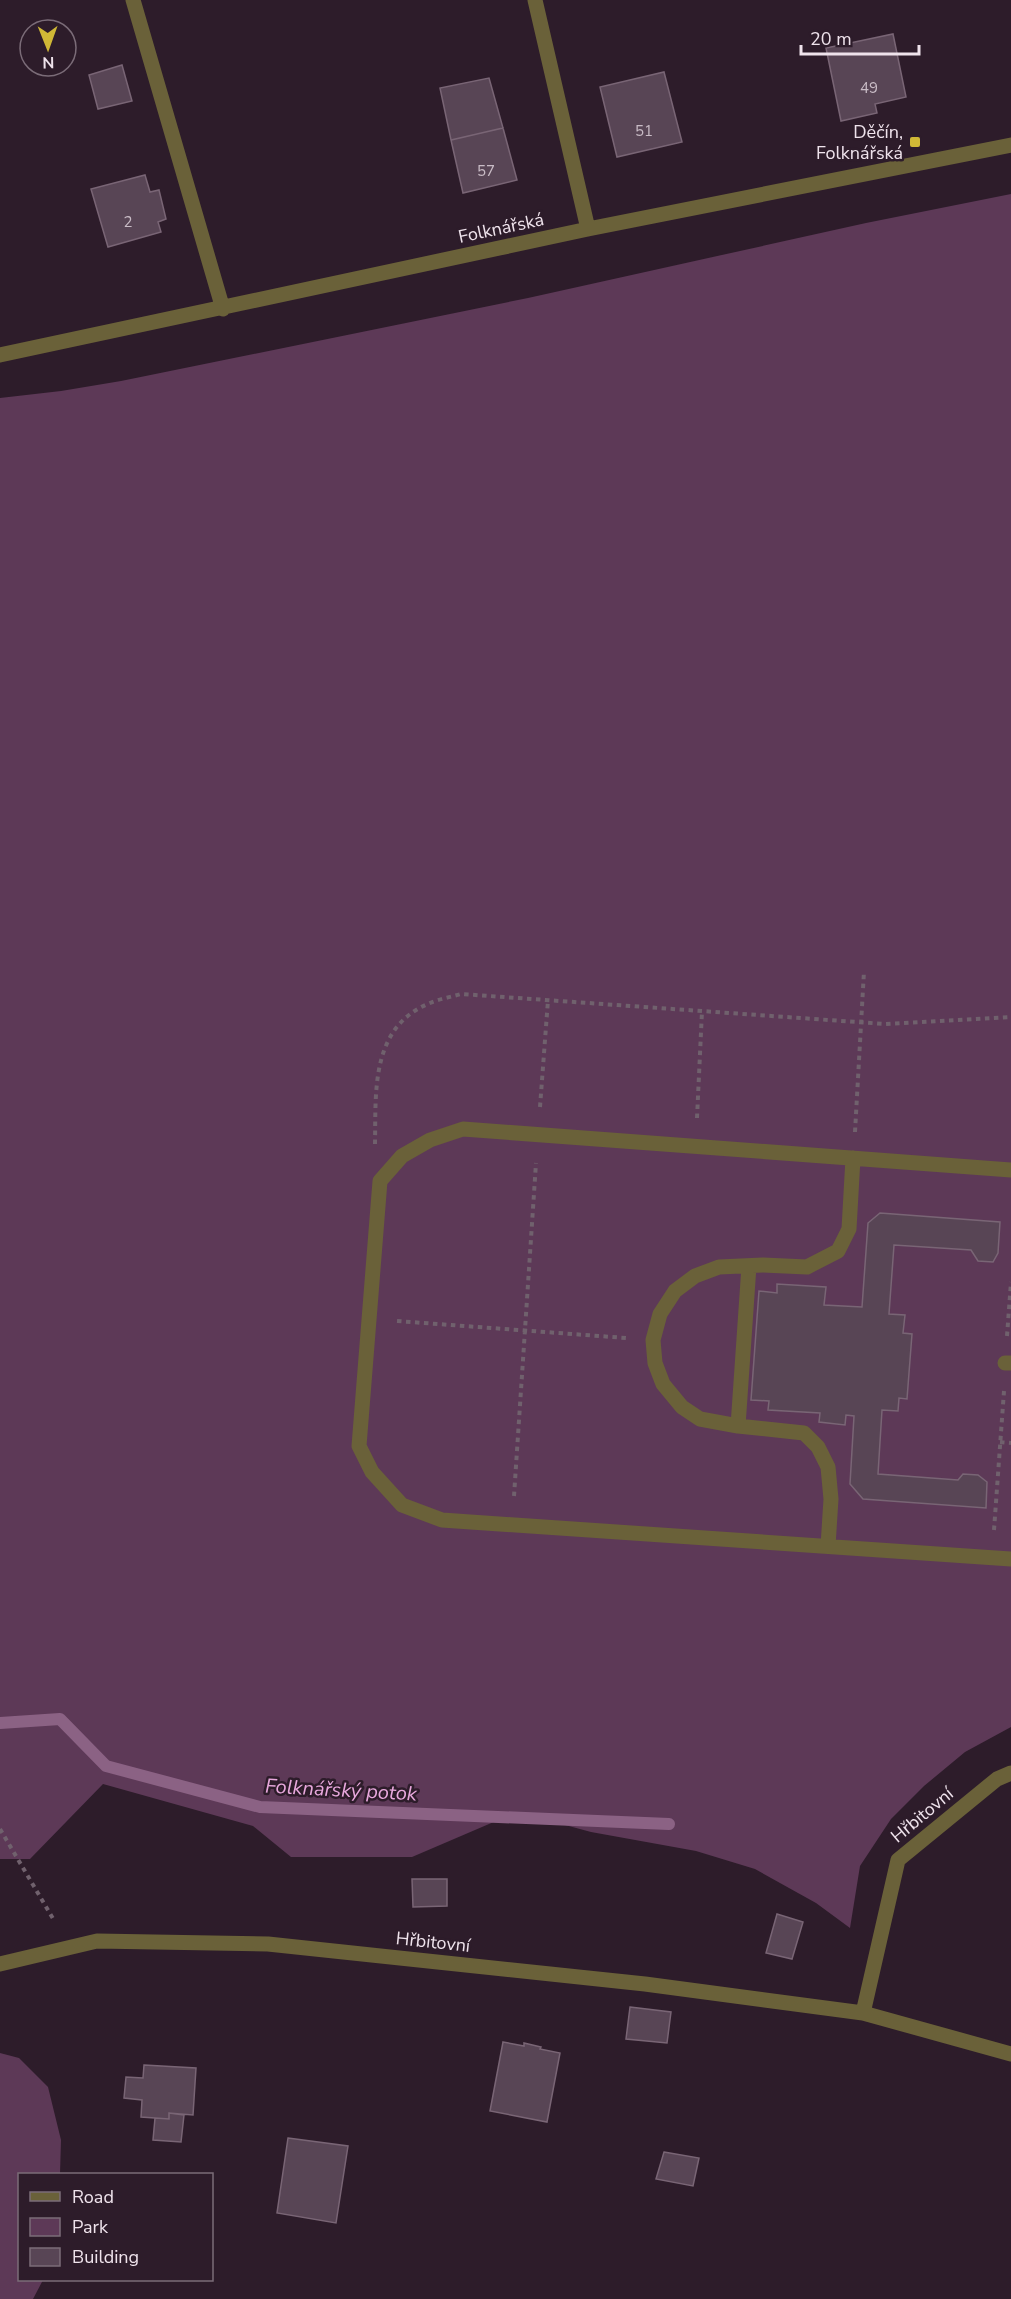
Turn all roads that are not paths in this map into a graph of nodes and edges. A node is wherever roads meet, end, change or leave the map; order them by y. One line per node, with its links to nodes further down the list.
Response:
1 (133, 0): 5 (street)
2 (535, 0): 4 (street)
3 (1011, 145): 4 (street, Folknářská)
4 (588, 229): 5 (street, Folknářská)
5 (223, 309): 6 (street, Folknářská)
6 (0, 355)
7 (853, 1158): 8 (street); 9 (street); 11 (street)
8 (1011, 1170)
9 (749, 1266): 10 (street); 10 (street)
10 (738, 1426): 11 (street)
11 (828, 1546): 12 (street)
12 (1011, 1559)
13 (1011, 1773): 15 (street, Hřbitovní)
14 (0, 1964): 15 (street, Hřbitovní)
15 (863, 2013): 16 (street, Hřbitovní)
16 (1011, 2054)

